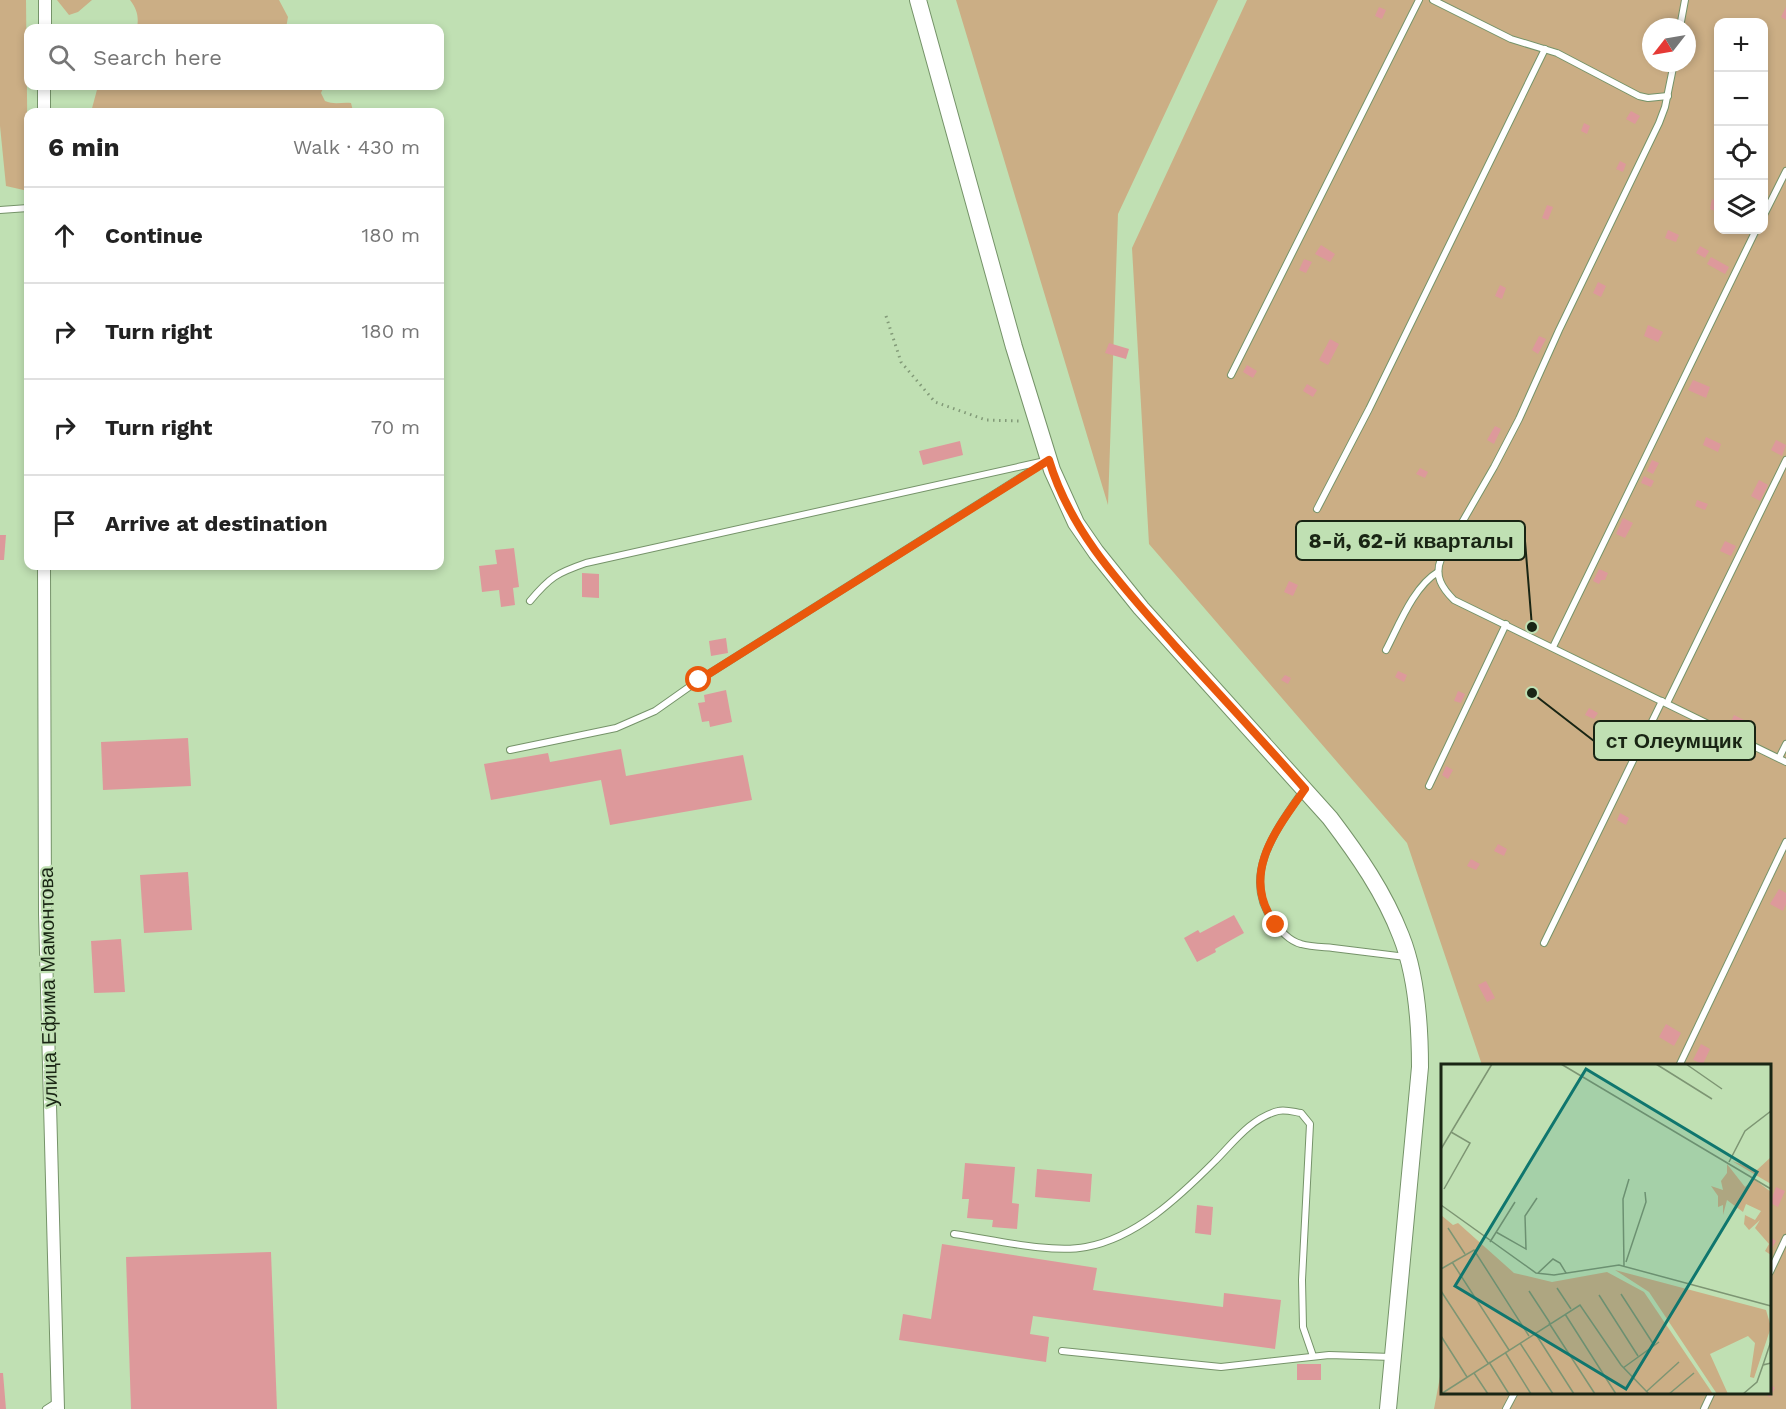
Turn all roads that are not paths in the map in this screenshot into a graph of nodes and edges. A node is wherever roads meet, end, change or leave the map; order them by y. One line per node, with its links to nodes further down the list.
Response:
1 (45, 0): 7 (street)
2 (918, 0): 19 (street)
3 (1419, 0): 18 (lane)
4 (1433, 0): 8 (lane)
5 (1685, 0): 6 (lane)
6 (1682, 18)
7 (45, 24)
8 (1545, 49): 11 (lane); 21 (lane)
9 (1672, 72): 11 (lane)
10 (44, 90): 12 (street)
11 (1668, 96): 23 (lane)
12 (44, 108)
13 (1786, 171): 14 (lane)
14 (1768, 207)
15 (24, 208): 16 (lane)
16 (0, 210)
17 (1754, 234): 26 (lane)
18 (1231, 375)
19 (1049, 460): 24 (lane); 30 (lane); 34 (street)
20 (1786, 460): 28 (lane)
21 (1317, 509)
22 (44, 570): 47 (street, улица Ефима Мамонтова)
23 (1438, 572): 25 (lane); 27 (lane)
24 (530, 601)
25 (1506, 624): 26 (lane); 33 (lane)
26 (1553, 648): 28 (lane)
27 (1386, 650)
28 (1664, 702): 31 (lane); 36 (lane)
29 (1786, 744): 31 (lane)
30 (510, 750)
31 (1779, 758): 32 (lane)
32 (1786, 762)
33 (1429, 786)
34 (1305, 789): 37 (street); 37 (lane)
35 (1786, 842): 38 (lane)
36 (1544, 943)
37 (1407, 957): 44 (street)
38 (1679, 1064)
39 (954, 1234): 43 (lane)
40 (1786, 1238): 41 (lane)
41 (1771, 1270)
42 (1062, 1351): 43 (lane)
43 (1313, 1356): 44 (lane)
44 (1393, 1358): 49 (street)
45 (1514, 1394): 50 (lane)
46 (1711, 1394): 51 (lane)
47 (58, 1405): 48 (lane)
48 (46, 1409)
49 (1388, 1409)
50 (1506, 1409)
51 (1704, 1409)

